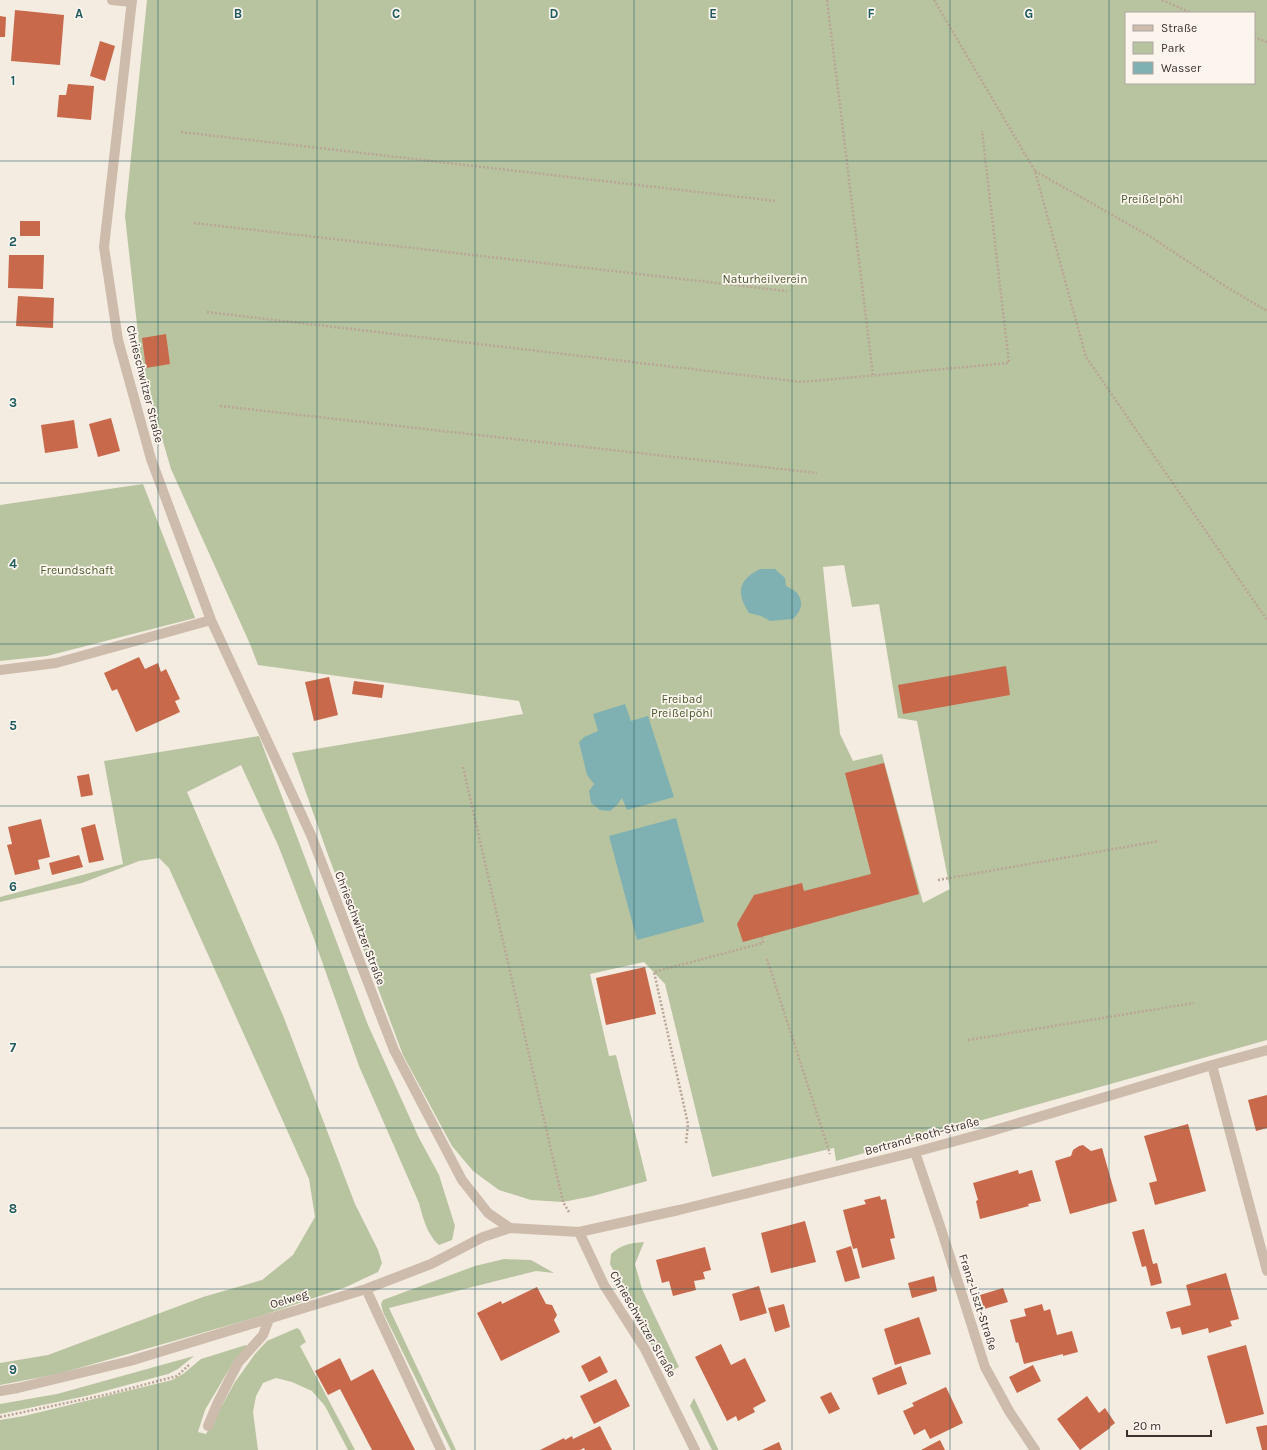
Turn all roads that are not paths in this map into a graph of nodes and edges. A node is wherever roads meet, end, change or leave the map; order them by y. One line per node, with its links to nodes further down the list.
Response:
1 (112, 0): 2 (street, Chrieschwitzer Straße)
2 (132, 1): 3 (street, Chrieschwitzer Straße)
3 (211, 620): 4 (street); 8 (street, Chrieschwitzer Straße)
4 (0, 670)
5 (1267, 1050): 6 (street, Bertrand-Roth-Straße)
6 (1212, 1065): 7 (street, Bertrand-Roth-Straße); 10 (street)
7 (915, 1152): 9 (street, Bertrand-Roth-Straße); 17 (street, Franz-Liszt-Straße)
8 (510, 1228): 9 (street, Oelweg); 11 (street, Oelweg)
9 (579, 1232): 16 (street, Chrieschwitzer Straße)
10 (1267, 1271)
11 (366, 1289): 12 (street, Oelweg); 15 (street)
12 (269, 1319): 13 (street, Oelweg); 14 (street)
13 (0, 1391)
14 (208, 1426)
15 (441, 1450)
16 (695, 1450)
17 (1035, 1450)

